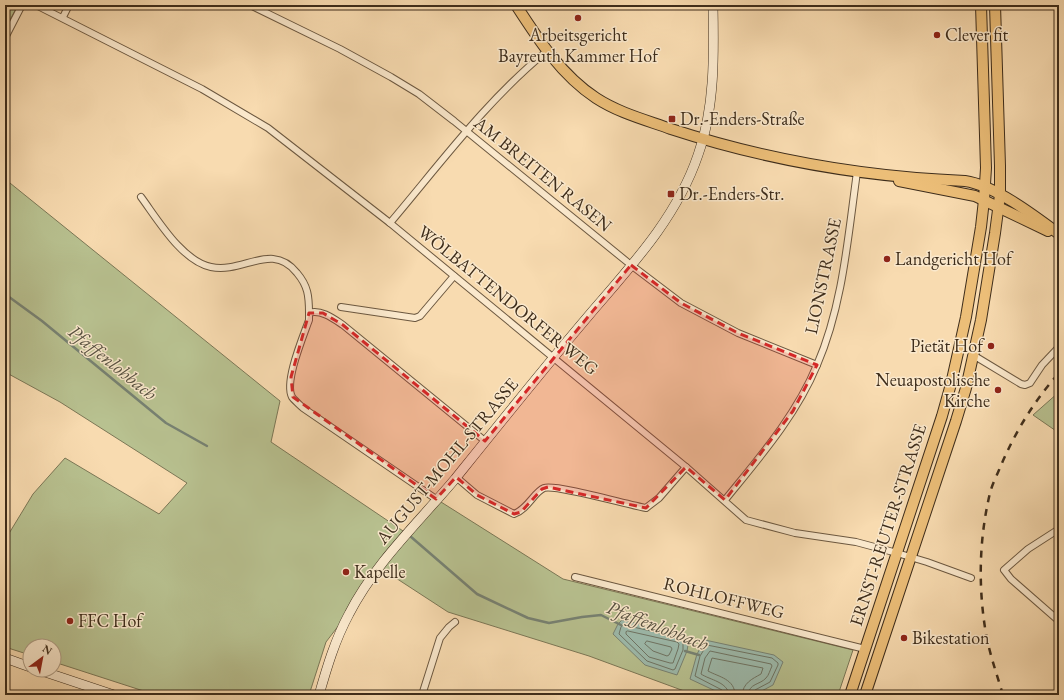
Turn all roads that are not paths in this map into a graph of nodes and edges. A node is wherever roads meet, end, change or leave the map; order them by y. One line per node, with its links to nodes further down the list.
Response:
1 (22, 5): 10 (street)
2 (36, 5): 9 (street, WÖLBATTENDORFER WEG)
3 (69, 5): 9 (street)
4 (250, 5): 12 (street, AM BREITEN RASEN)
5 (516, 5): 11 (main road)
6 (713, 5): 13 (main road)
7 (981, 5): 16 (main road)
8 (995, 5): 17 (main road)
9 (63, 17): 21 (street, WÖLBATTENDORFER WEG)
10 (5, 38)
11 (547, 51): 12 (street); 13 (main road)
12 (467, 131): 21 (street); 23 (street, AM BREITEN RASEN)
13 (703, 139): 14 (main road); 23 (main road)
14 (857, 172): 15 (main road); 30 (street, LIONSTRASSE)
15 (876, 175): 16 (main road); 19 (main road)
16 (985, 187): 17 (main road); 19 (main road, ERNST-REUTER-STRASSE)
17 (1000, 195): 20 (main road, ERNST-REUTER-STRASSE); 22 (main road)
18 (141, 197): 26 (street)
19 (984, 200): 20 (main road); 39 (main road, ERNST-REUTER-STRASSE)
20 (999, 208): 22 (main road); 28 (main road, ERNST-REUTER-STRASSE)
21 (390, 223): 24 (street, WÖLBATTENDORFER WEG)
22 (1059, 235)
23 (631, 265): 29 (main road); 30 (street, AM BREITEN RASEN)
24 (454, 276): 25 (street); 29 (street, WÖLBATTENDORFER WEG)
25 (341, 307)
26 (309, 313): 31 (street); 33 (street)
27 (1059, 347): 28 (street)
28 (973, 355): 40 (main road, ERNST-REUTER-STRASSE)
29 (553, 358): 33 (main road, AUGUST-MOHL-STRASSE); 34 (street, WÖLBATTENDORFER WEG)
30 (817, 365): 37 (street, LIONSTRASSE)
31 (290, 387): 32 (street); 36 (street)
32 (287, 399)
33 (485, 441): 35 (main road, AUGUST-MOHL-STRASSE)
34 (686, 467): 35 (street); 37 (street, WÖLBATTENDORFER WEG)
35 (456, 477): 36 (main road, AUGUST-MOHL-STRASSE)
36 (436, 499): 50 (main road, AUGUST-MOHL-STRASSE)
37 (725, 500): 39 (street, WÖLBATTENDORFER WEG)
38 (1059, 529): 43 (street)
39 (897, 553): 40 (street, WÖLBATTENDORFER WEG); 45 (main road, ERNST-REUTER-STRASSE)
40 (911, 556): 42 (street, WÖLBATTENDORFER WEG); 53 (main road, ERNST-REUTER-STRASSE)
41 (575, 577): 45 (street, ROHLOFFWEG)
42 (971, 578)
43 (1059, 621)
44 (455, 622): 51 (street)
45 (865, 649): 52 (main road, ERNST-REUTER-STRASSE)
46 (5, 658): 47 (main road)
47 (22, 664)
48 (62, 677): 49 (main road)
49 (114, 695)
50 (319, 695)
51 (422, 695)
52 (850, 695)
53 (865, 695)

